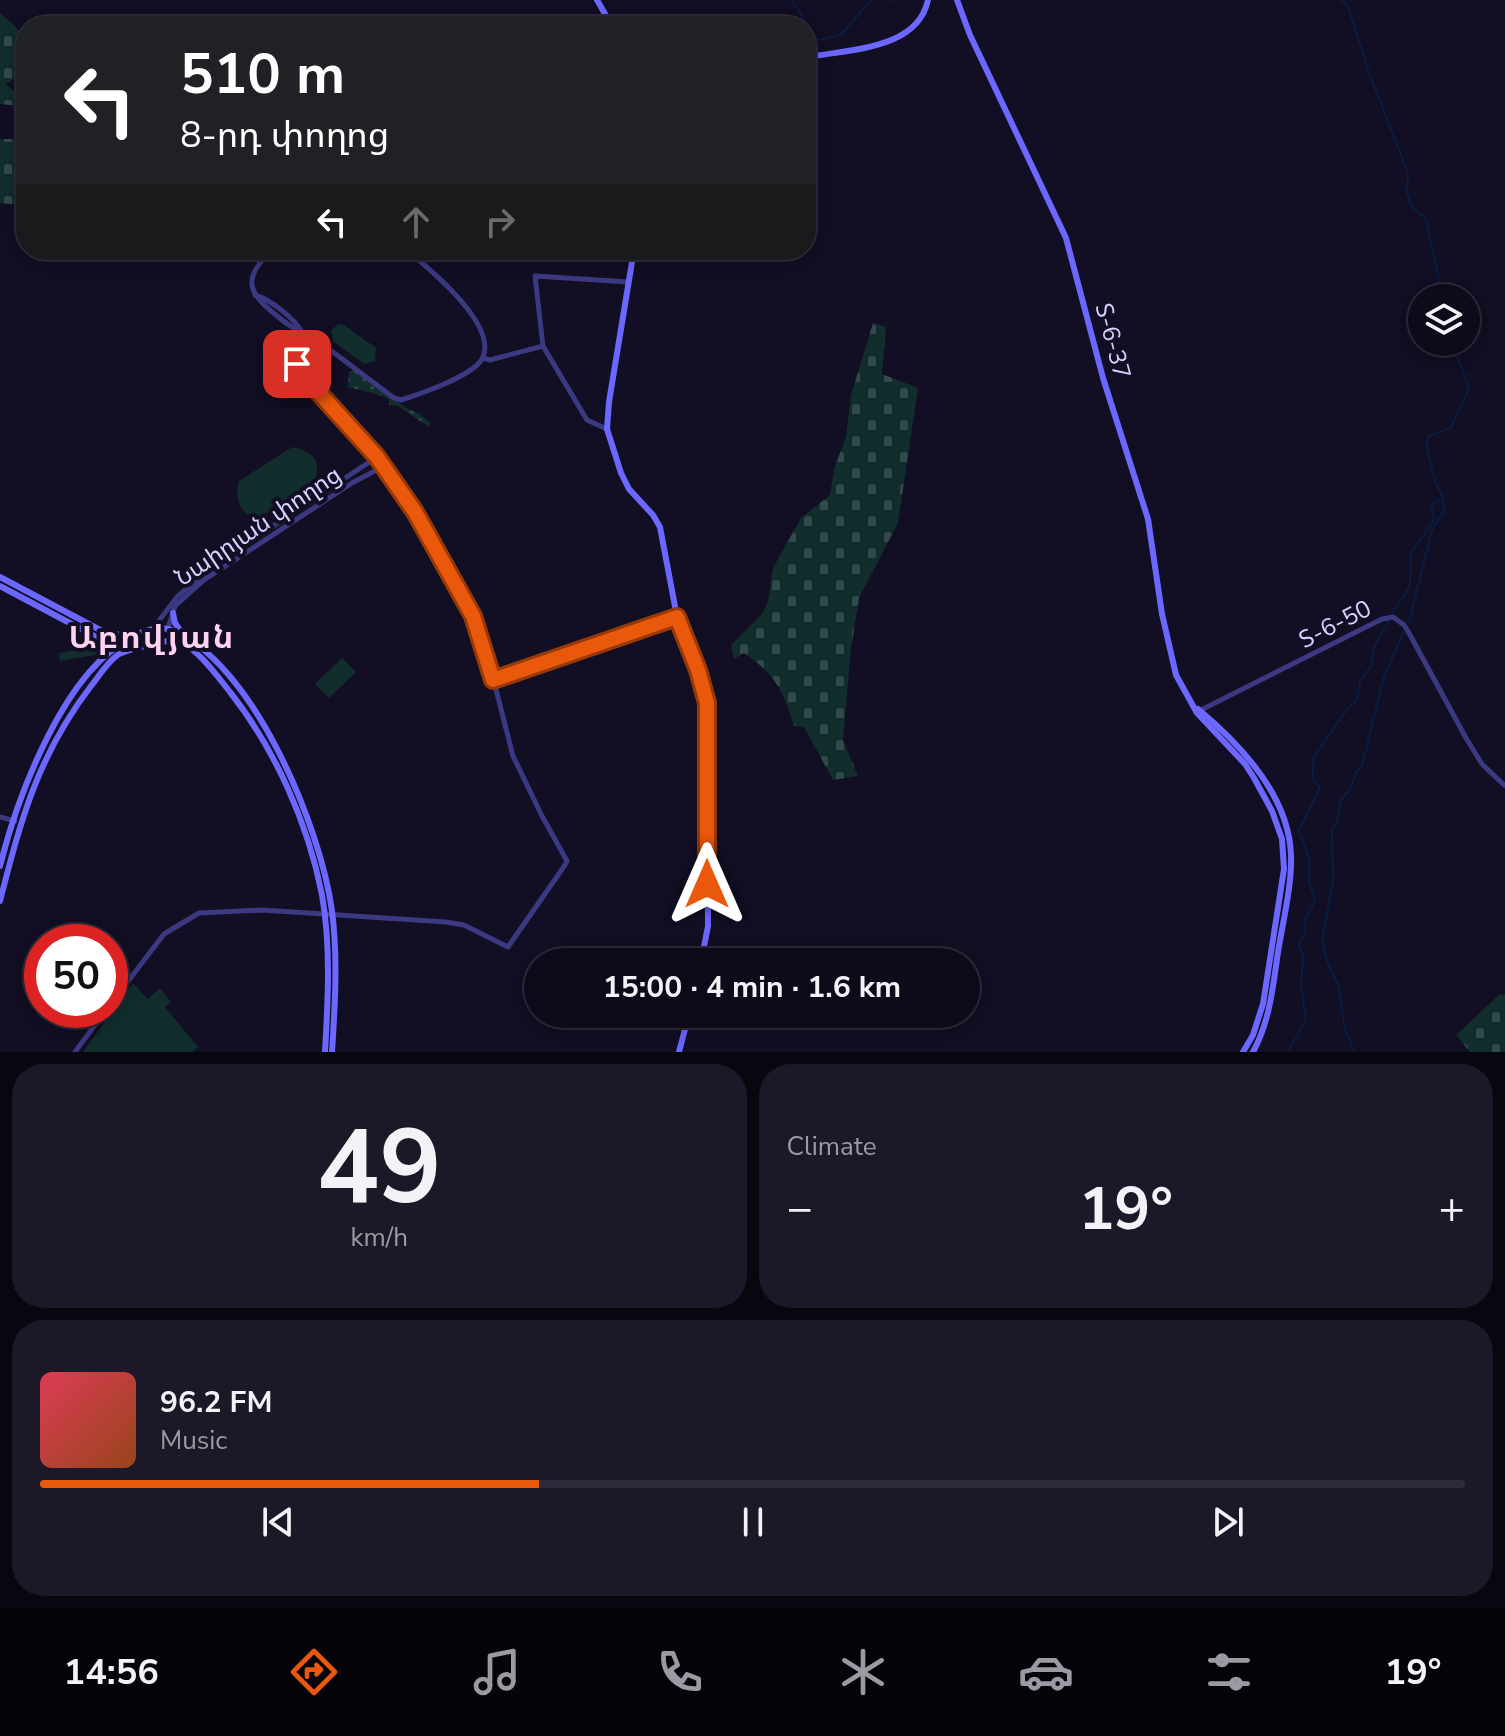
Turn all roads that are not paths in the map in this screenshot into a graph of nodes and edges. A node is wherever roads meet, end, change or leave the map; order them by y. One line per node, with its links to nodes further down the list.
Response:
1 (928, 0): 3 (main road)
2 (957, 0): 26 (main road, Տ-6-37 / Տ-6-37)
3 (816, 56)
4 (265, 260): 8 (street)
5 (419, 260): 10 (street)
6 (632, 260): 7 (main road)
7 (628, 282): 9 (street); 11 (main road)
8 (305, 336): 10 (street); 12 (street)
9 (543, 346): 10 (street); 11 (street)
10 (483, 358)
11 (607, 429): 17 (main road)
12 (377, 457): 13 (street); 19 (street, Նաիրյան փողոց)
13 (384, 466): 16 (street, Նաիրյան փողոց); 25 (street)
14 (0, 577): 20 (main road)
15 (0, 586): 23 (main road)
16 (173, 613): 18 (street, Նաիրյան փողոց); 21 (main road)
17 (677, 617): 25 (street); 35 (main road)
18 (168, 629): 19 (main road); 21 (main road); 22 (main road)
19 (151, 630): 20 (main road)
20 (134, 636): 23 (main road); 24 (main road)
21 (188, 638): 34 (main road)
22 (167, 641): 24 (main road); 34 (main road)
23 (116, 645): 24 (main road); 29 (main road)
24 (137, 648): 30 (main road)
25 (493, 680): 34 (street)
26 (1198, 712): 27 (street, Տ-6-50 / Տ-6-50); 33 (main road, Տ-6-37)
27 (1504, 785)
28 (0, 817): 29 (street)
29 (12, 820): 30 (street); 31 (main road)
30 (20, 823): 32 (main road)
31 (0, 866)
32 (0, 901)
33 (1281, 912): 43 (main road, Տ-6-37); 44 (main road, Տ-6-37)
34 (328, 914): 36 (street); 40 (main road); 41 (main road)
35 (704, 948)
36 (128, 982)
37 (93, 1028): 39 (street)
38 (685, 1028): 42 (main road)
39 (75, 1052)
40 (325, 1052)
41 (332, 1052)
42 (679, 1052)
43 (1243, 1052)
44 (1253, 1052)

